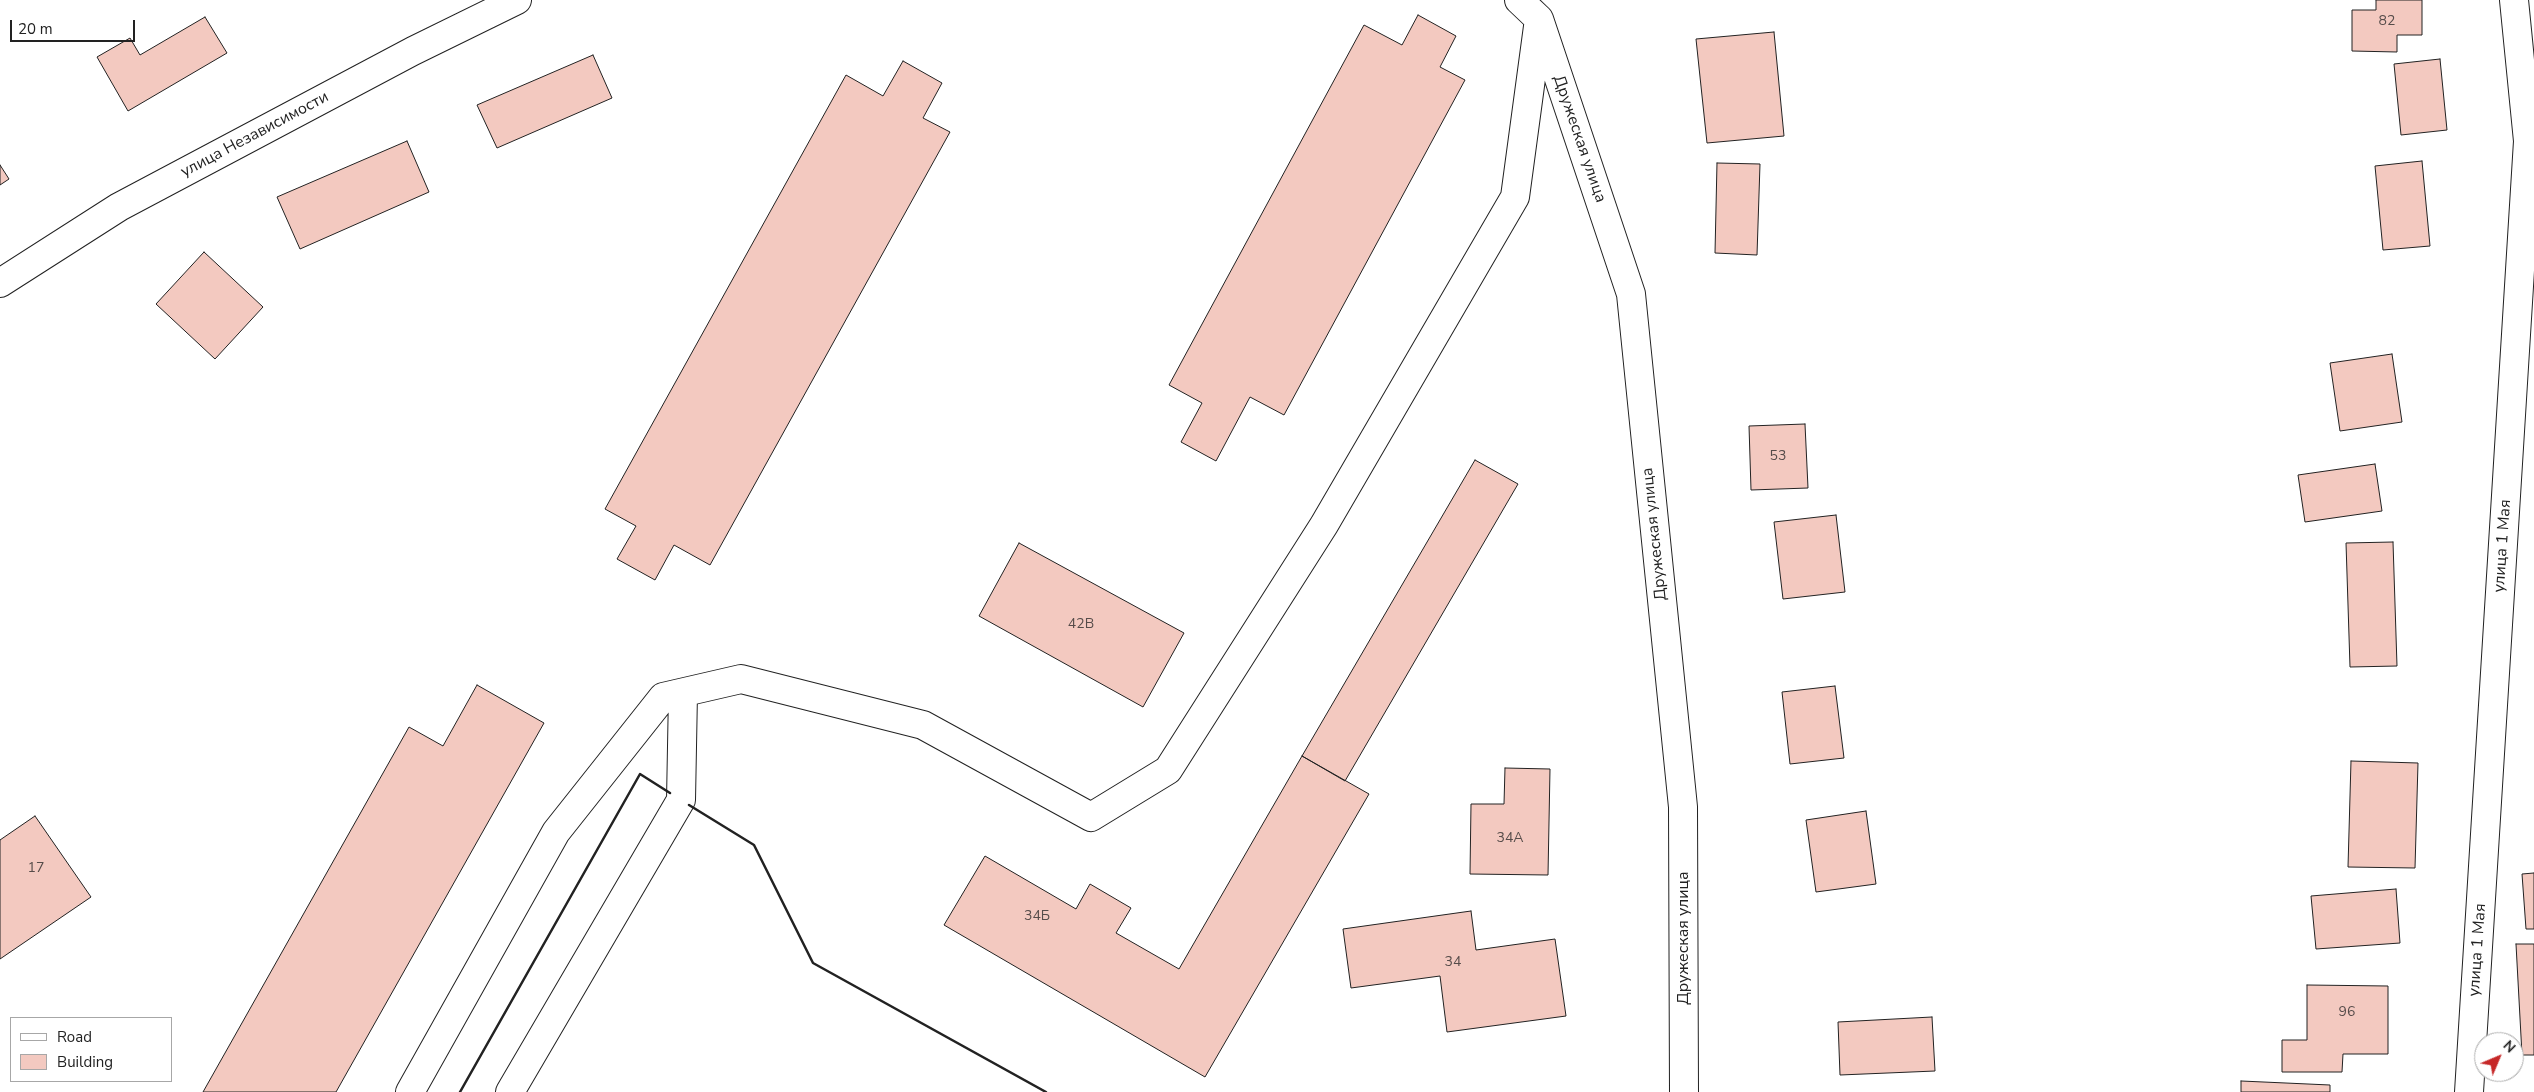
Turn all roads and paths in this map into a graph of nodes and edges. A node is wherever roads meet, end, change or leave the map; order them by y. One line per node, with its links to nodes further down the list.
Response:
1 (517, 0): 5 (street, улица Независимости)
2 (1519, 0): 4 (street, Дружеская улица)
3 (2514, 0): 10 (street, улица 1 Мая)
4 (1539, 19): 6 (street); 9 (street, Дружеская улица)
5 (0, 283)
6 (683, 692): 7 (street); 8 (street)
7 (410, 1092)
8 (510, 1092)
9 (1684, 1092)
10 (2469, 1092)

